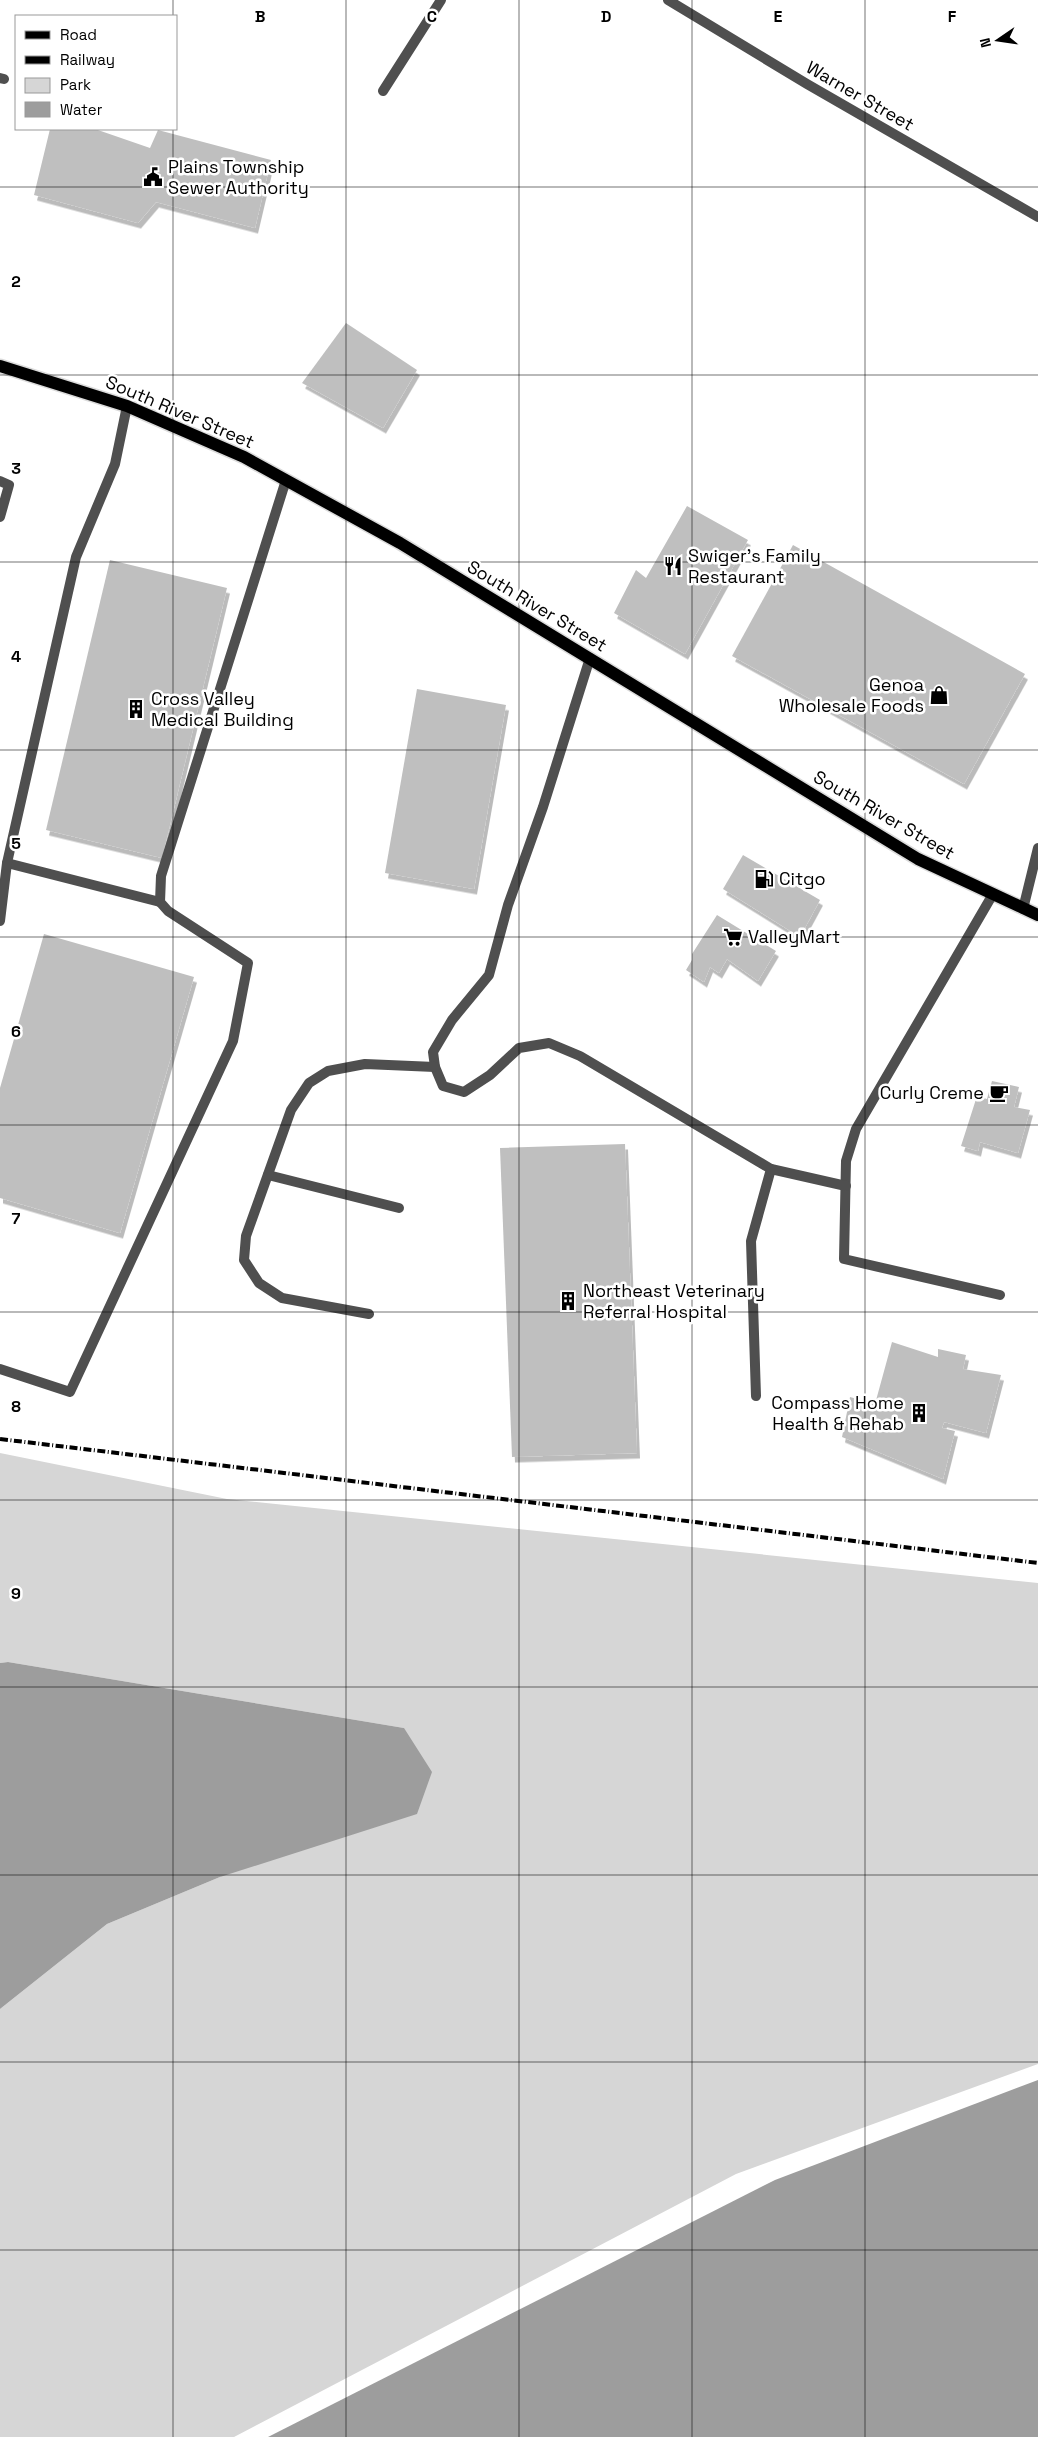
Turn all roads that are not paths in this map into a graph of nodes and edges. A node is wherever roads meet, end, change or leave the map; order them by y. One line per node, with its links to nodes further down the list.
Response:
1 (441, 0): 3 (street)
2 (668, 0): 4 (street, Warner Street)
3 (384, 91)
4 (1038, 218)
5 (0, 366): 6 (main road, South River Street)
6 (127, 406): 7 (main road, South River Street); 12 (street)
7 (286, 480): 10 (main road, South River Street); 14 (street)
8 (0, 481): 9 (street)
9 (0, 517)
10 (590, 658): 13 (main road, South River Street); 18 (street)
11 (1038, 848): 15 (street)
12 (8, 863): 14 (street); 17 (street)
13 (993, 894): 15 (main road, South River Street); 21 (street)
14 (160, 902): 25 (street)
15 (1023, 909): 16 (main road, South River Street)
16 (1038, 915)
17 (0, 921)
18 (435, 1067): 19 (street); 20 (street)
19 (771, 1169): 21 (street); 26 (street)
20 (268, 1175): 22 (street); 24 (street)
21 (846, 1186): 23 (street)
22 (399, 1208)
23 (1000, 1295)
24 (369, 1314)
25 (0, 1369)
26 (756, 1396)

